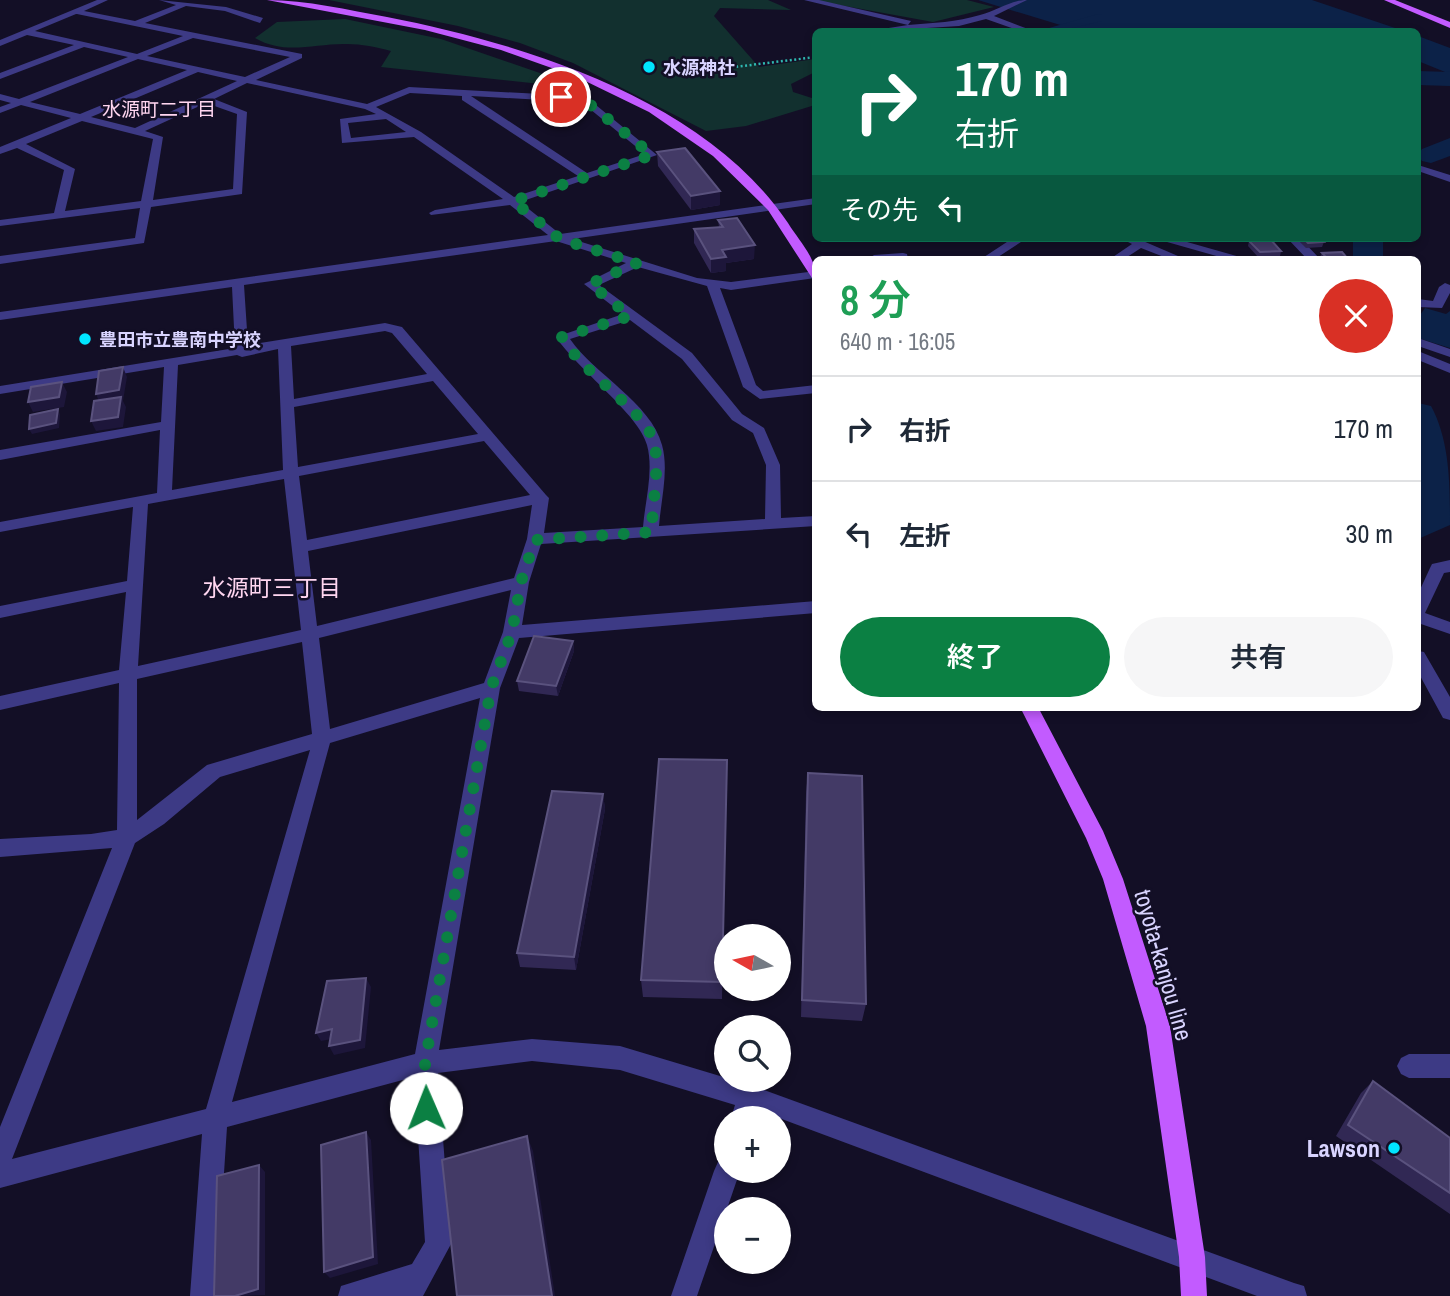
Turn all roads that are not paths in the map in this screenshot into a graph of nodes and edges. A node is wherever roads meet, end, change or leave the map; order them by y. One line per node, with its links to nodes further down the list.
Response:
1 (104, 0): 8 (street)
2 (163, 0): 7 (street)
3 (271, 0): 45 (main road)
4 (808, 0): 15 (street)
5 (1023, 0): 9 (street)
6 (1388, 0): 12 (main road)
7 (180, 3): 11 (street); 13 (street)
8 (77, 12): 13 (street); 17 (street)
9 (987, 16): 15 (street); 16 (street)
10 (1450, 19): 12 (street)
11 (260, 20)
12 (1439, 21): 14 (main road)
13 (137, 23): 19 (street)
14 (1450, 25)
15 (911, 28)
16 (1021, 28)
17 (26, 32): 20 (street); 22 (street)
18 (0, 35): 20 (street)
19 (192, 35): 23 (street); 26 (street)
20 (14, 37): 21 (street)
21 (0, 43)
22 (82, 45): 23 (street); 25 (street)
23 (138, 56): 24 (street); 30 (street)
24 (198, 69): 26 (street); 34 (street)
25 (0, 76)
26 (253, 80): 29 (street); 31 (street)
27 (468, 93): 31 (street); 40 (street); 40 (street)
28 (0, 97): 30 (street)
29 (208, 100): 35 (street); 44 (street)
30 (21, 102): 32 (street); 34 (street)
31 (368, 107): 33 (street)
32 (0, 110)
33 (388, 116): 36 (street); 36 (street)
34 (83, 118): 35 (street); 37 (street)
35 (137, 131): 44 (street)
36 (417, 134): 42 (street)
37 (18, 144): 38 (street); 47 (street)
38 (0, 151)
39 (1421, 169): 41 (street)
40 (586, 177): 42 (street)
41 (1450, 179)
42 (513, 201): 46 (street); 49 (street)
43 (812, 202): 45 (street)
44 (146, 205): 47 (street); 60 (street)
45 (770, 207): 49 (street); 62 (main road)
46 (435, 213)
47 (59, 215): 48 (street)
48 (0, 223)
49 (560, 239): 61 (street); 64 (street)
50 (1015, 242): 55 (street)
51 (1135, 242): 54 (street)
52 (1175, 242): 58 (street)
53 (1297, 242): 59 (street)
54 (1140, 244): 56 (street); 57 (street)
55 (992, 256)
56 (1121, 256)
57 (1171, 256)
58 (1229, 256)
59 (1311, 256)
60 (0, 260)
61 (637, 263): 65 (street); 69 (street)
62 (812, 266)
63 (812, 270): 65 (street)
64 (238, 283): 68 (street); 72 (street)
65 (712, 283): 78 (street)
66 (1450, 289): 67 (street)
67 (1421, 303)
68 (0, 316)
69 (630, 316): 89 (street); 91 (street)
70 (1421, 343): 73 (street)
71 (284, 346): 72 (street); 77 (street); 80 (street)
72 (242, 353): 75 (street)
73 (1450, 353)
74 (1421, 356): 76 (street)
75 (171, 363): 79 (street); 81 (street)
76 (1450, 369)
77 (437, 376): 80 (street); 82 (street)
78 (812, 389)
79 (0, 390)
80 (287, 404): 84 (street)
81 (166, 425): 83 (street); 85 (street)
82 (489, 436): 84 (street); 86 (street)
83 (0, 455)
84 (291, 472): 85 (street); 93 (street)
85 (164, 496): 87 (street)
86 (541, 498): 92 (street); 93 (street)
87 (141, 500): 90 (street); 96 (street)
88 (812, 521): 89 (street)
89 (773, 524): 91 (street)
90 (0, 527)
91 (652, 532): 92 (street)
92 (535, 540): 95 (street)
93 (301, 547): 103 (street)
94 (1450, 566): 97 (street)
95 (521, 582): 102 (street); 103 (street)
96 (134, 584): 99 (street); 105 (street)
97 (1421, 604)
98 (812, 607): 102 (street)
99 (0, 612)
100 (1421, 618): 101 (street)
101 (1450, 628)
102 (512, 632): 106 (street)
103 (311, 634): 105 (street); 110 (street)
104 (1421, 662): 109 (street)
105 (128, 675): 107 (street); 111 (street)
106 (491, 688): 110 (street); 113 (street)
107 (0, 703)
108 (1031, 711): 122 (main road, toyota-kanjou line)
109 (1450, 713)
110 (322, 740): 111 (street); 117 (street)
111 (127, 837): 112 (street); 119 (street)
112 (0, 848)
113 (425, 1063): 116 (street); 117 (street); 123 (street)
114 (1409, 1066): 115 (street)
115 (1450, 1066)
116 (742, 1106)
117 (215, 1121): 120 (street); 124 (street)
118 (791, 1123): 122 (street)
119 (0, 1158)
120 (0, 1175)
121 (723, 1183): 126 (street)
122 (1192, 1257): 127 (main road, toyota-kanjou line); 128 (street)
123 (415, 1285): 125 (street)
124 (203, 1296)
125 (351, 1296)
126 (684, 1296)
127 (1194, 1296)
128 (1294, 1296)

